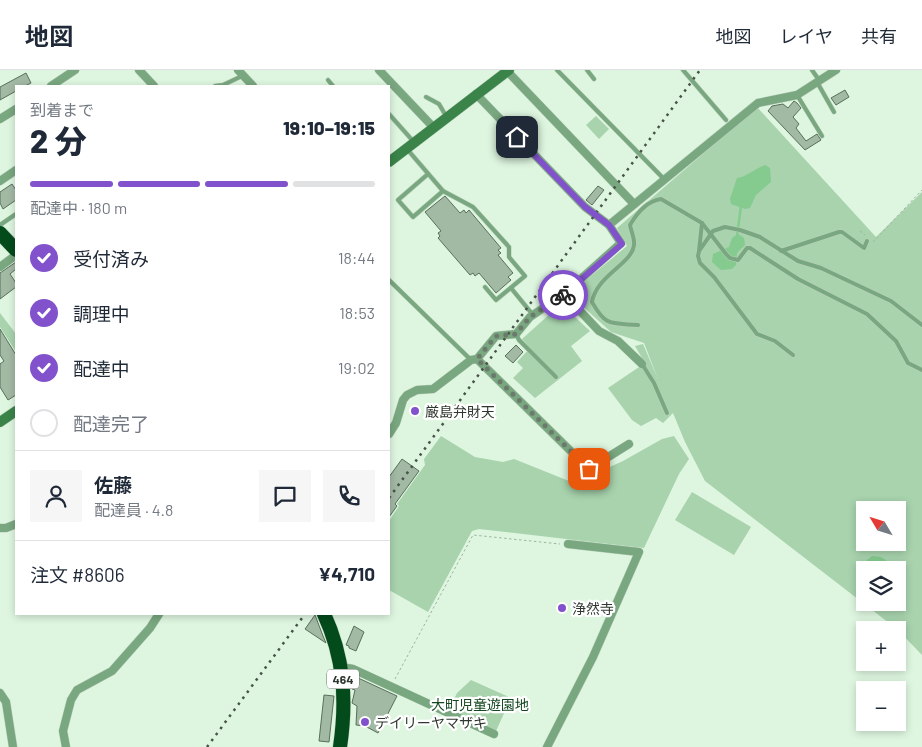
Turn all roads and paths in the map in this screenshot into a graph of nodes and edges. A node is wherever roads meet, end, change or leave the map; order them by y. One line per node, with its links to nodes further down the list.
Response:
1 (75, 70): 11 (street)
2 (139, 70): 17 (street)
3 (379, 70): 30 (street)
4 (508, 70): 21 (street); 40 (street)
5 (557, 70): 36 (lane)
6 (586, 70): 12 (lane)
7 (683, 70): 29 (lane)
8 (812, 70): 14 (lane)
9 (836, 70): 14 (street)
10 (240, 73): 18 (lane); 19 (street)
11 (62, 79): 15 (street); 16 (street)
12 (594, 79)
13 (328, 80): 20 (lane)
14 (818, 81): 22 (street); 25 (lane)
15 (53, 85)
16 (66, 85)
17 (153, 85)
18 (222, 85)
19 (252, 85)
20 (331, 85)
21 (476, 94): 27 (street); 44 (street)
22 (797, 95): 31 (lane); 36 (street)
23 (426, 97): 27 (lane)
24 (15, 110): 28 (street)
25 (834, 112)
26 (390, 115): 32 (lane)
27 (447, 118): 30 (street)
28 (0, 119)
29 (726, 120)
30 (434, 128): 32 (street)
31 (822, 136)
32 (411, 146): 33 (street); 35 (lane)
33 (390, 161)
34 (15, 171): 37 (street)
35 (428, 174): 39 (lane); 39 (lane)
36 (664, 179): 40 (street)
37 (0, 181)
38 (922, 190): 48 (path)
39 (443, 191): 55 (lane)
40 (634, 204): 44 (street)
41 (15, 215): 43 (lane)
42 (702, 223): 46 (lane); 49 (lane); 58 (lane)
43 (0, 224)
44 (609, 225): 56 (street)
45 (860, 231): 47 (path)
46 (710, 234): 49 (lane); 50 (lane); 64 (lane)
47 (867, 239): 50 (lane)
48 (874, 242)
49 (699, 251): 61 (lane)
50 (781, 251): 59 (lane)
51 (15, 256): 52 (street)
52 (0, 267)
53 (390, 281): 62 (lane)
54 (485, 287): 55 (lane)
55 (511, 288): 57 (lane)
56 (564, 294): 57 (street); 63 (street)
57 (533, 315): 60 (street)
58 (638, 325)
59 (922, 325)
60 (516, 334): 62 (street); 65 (lane)
61 (793, 354)
62 (474, 360): 69 (street); 70 (street)
63 (642, 364): 67 (lane)
64 (922, 370)
65 (556, 377)
66 (15, 413): 68 (street)
67 (667, 413)
68 (0, 422)
69 (390, 432)
70 (629, 444)
71 (15, 524): 72 (street)
72 (0, 528)
73 (568, 544): 77 (path); 83 (street)
74 (159, 615): 81 (street)
75 (324, 615): 76 (highway, 464)
76 (342, 667): 77 (street); 82 (highway, 464)
77 (391, 686): 79 (street)
78 (0, 693): 80 (street)
79 (494, 734)
80 (13, 747)
81 (66, 747)
82 (340, 747)
83 (547, 747)

